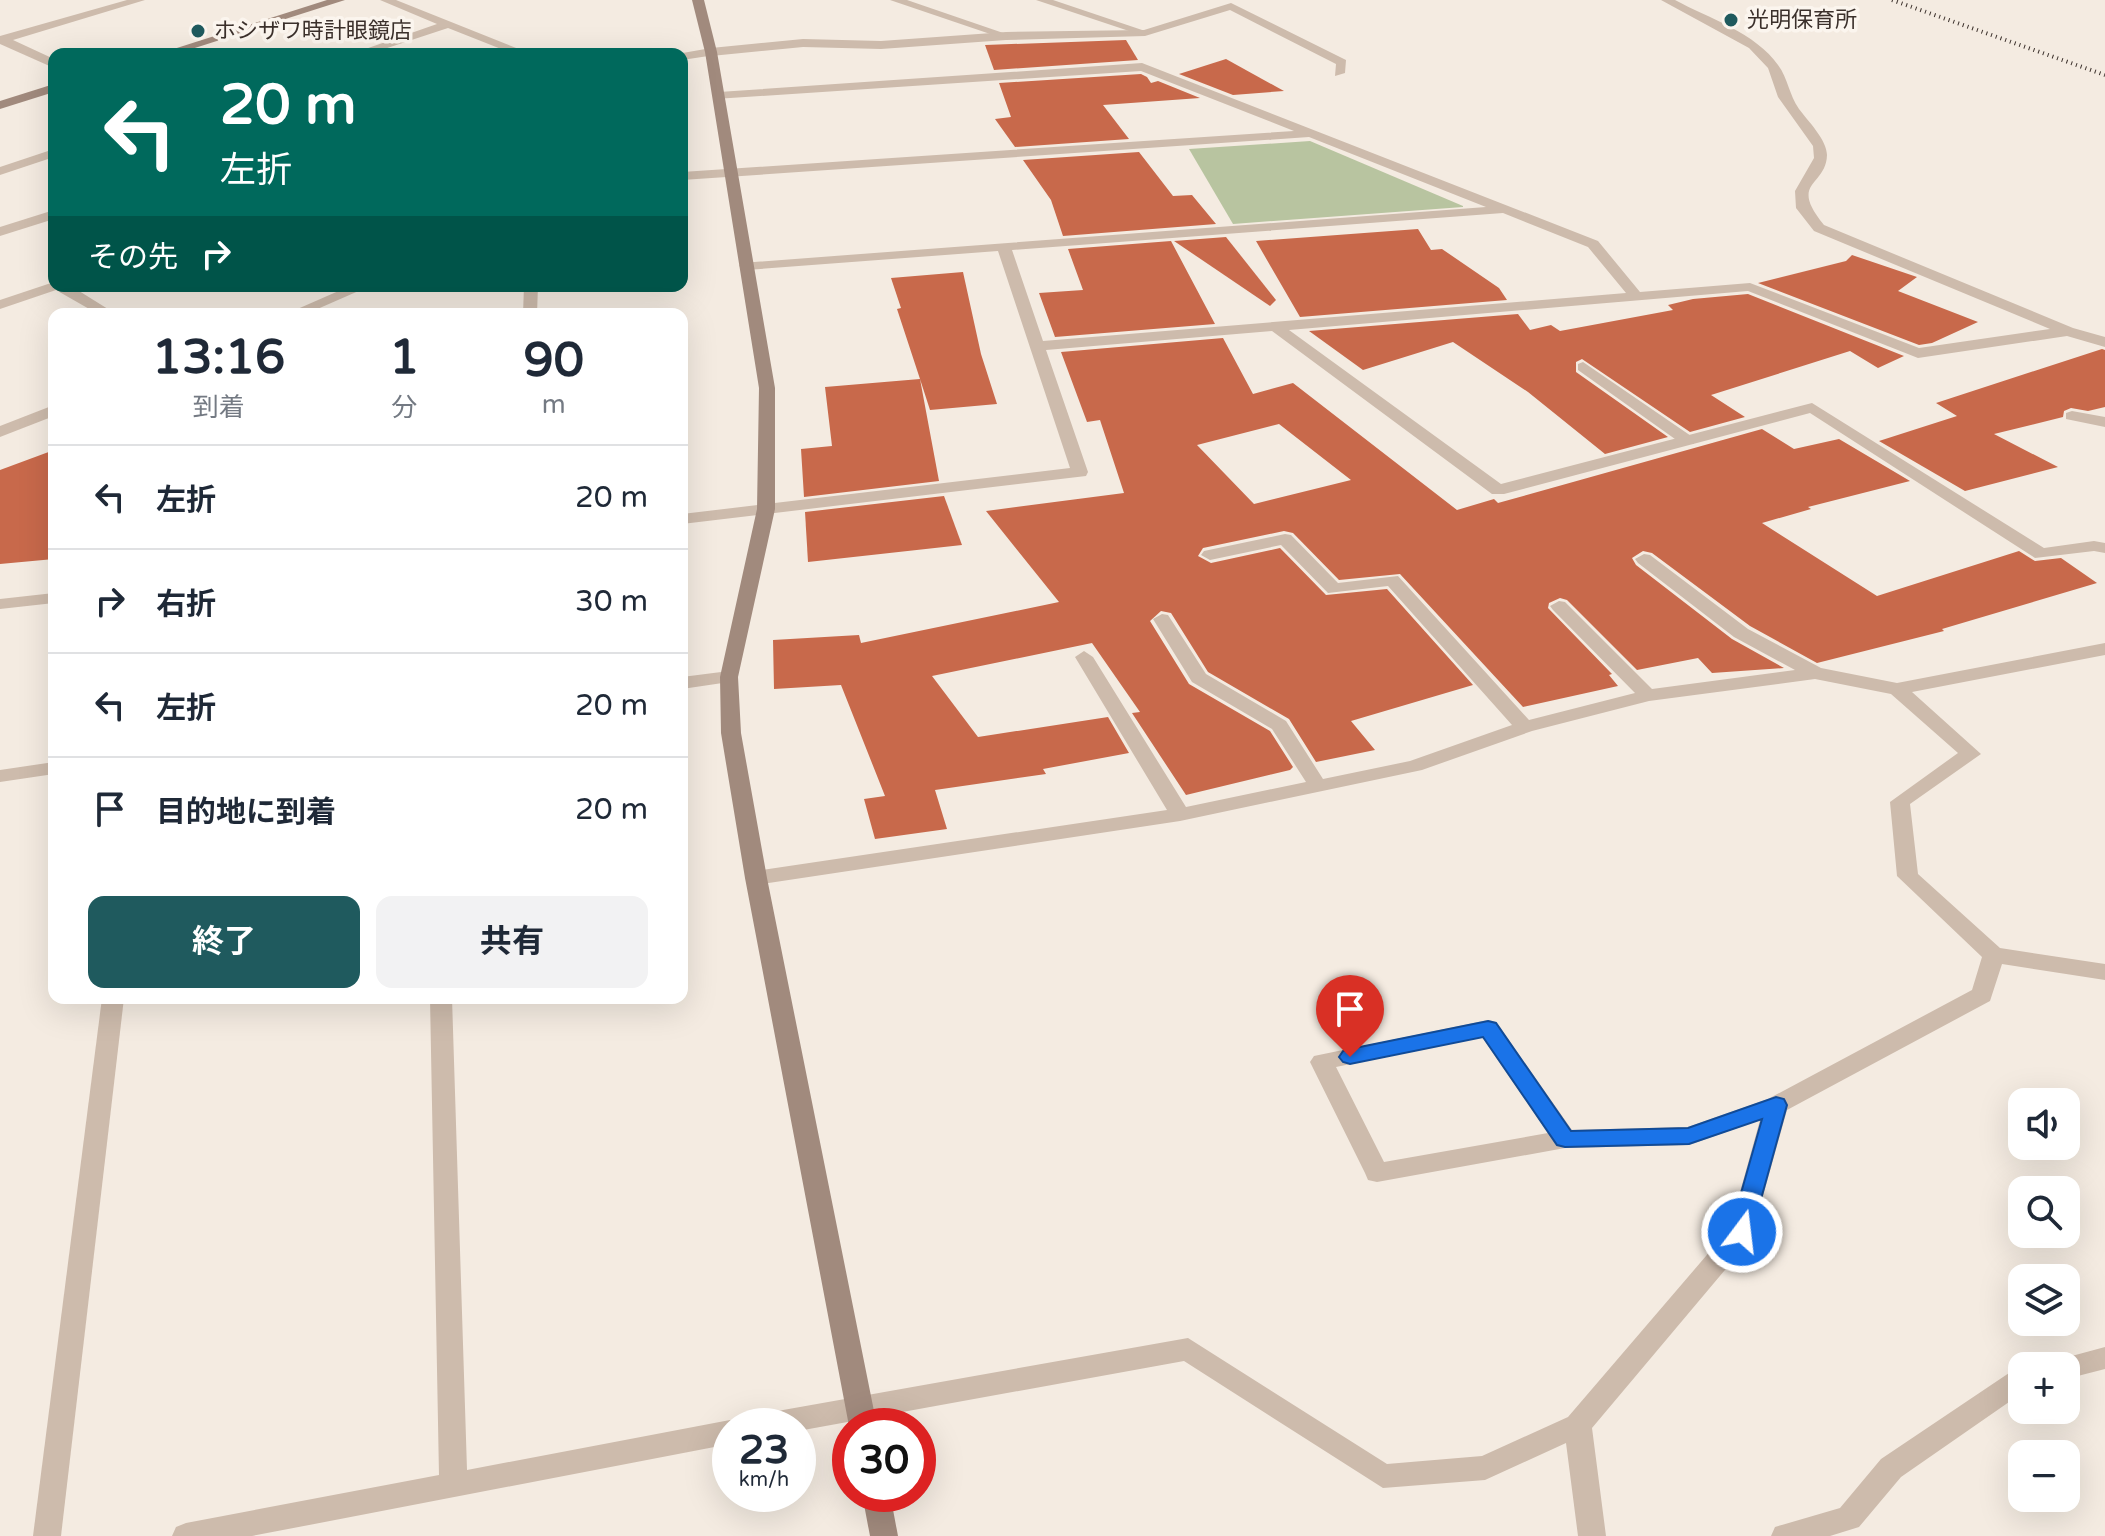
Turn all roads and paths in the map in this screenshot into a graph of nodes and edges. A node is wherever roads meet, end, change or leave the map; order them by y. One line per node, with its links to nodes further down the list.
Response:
1 (139, 0): 11 (street)
2 (339, 0): 12 (street)
3 (386, 0): 8 (street)
4 (698, 0): 15 (street)
5 (896, 0): 10 (street)
6 (1042, 0): 9 (street)
7 (1667, 0): 40 (street)
8 (449, 24): 13 (street); 14 (street)
9 (1145, 33): 10 (street); 18 (street)
10 (1006, 36): 15 (street)
11 (2, 40): 17 (street)
12 (183, 48)
13 (375, 48)
14 (509, 48)
15 (711, 52): 16 (street); 20 (street)
16 (688, 55)
17 (48, 61)
18 (1339, 73)
19 (48, 90): 21 (street)
20 (719, 96): 22 (street); 25 (street)
21 (0, 105)
22 (1312, 134): 25 (street); 27 (street)
23 (48, 155): 24 (street)
24 (0, 171)
25 (730, 173): 26 (street); 31 (street)
26 (688, 176)
27 (1506, 209): 30 (street); 35 (street)
28 (48, 216): 29 (street)
29 (0, 232)
30 (1004, 247): 31 (street); 42 (street)
31 (746, 266): 49 (street)
32 (48, 288): 36 (street)
33 (70, 292): 37 (street)
34 (348, 292): 38 (street)
35 (1637, 297): 39 (street); 40 (street)
36 (0, 305)
37 (98, 308)
38 (308, 308)
39 (1276, 327): 42 (street); 48 (street)
40 (2068, 331): 41 (street)
41 (2105, 342)
42 (1037, 346): 49 (street)
43 (1583, 367): 48 (street)
44 (48, 412): 47 (street)
45 (2072, 416): 46 (street)
46 (2105, 422)
47 (0, 432)
48 (1688, 441): 51 (street)
49 (766, 509): 50 (street); 61 (street)
50 (688, 518)
51 (2105, 548)
52 (1210, 555): 65 (street)
53 (1644, 559): 60 (street)
54 (48, 599): 55 (street)
55 (0, 604)
56 (1559, 606): 64 (street)
57 (1162, 619): 68 (street)
58 (2105, 649): 63 (street)
59 (1084, 657): 69 (street)
60 (1815, 673): 63 (street); 64 (street)
61 (729, 677): 62 (street); 70 (street)
62 (688, 682)
63 (1897, 689): 71 (street)
64 (1648, 695): 65 (street)
65 (1525, 727): 68 (street)
66 (48, 769): 67 (street)
67 (0, 776)
68 (1318, 786): 69 (street)
69 (1180, 815): 70 (street)
70 (756, 878): 80 (street)
71 (1994, 955): 72 (street); 75 (street)
72 (2105, 972)
73 (112, 1004): 86 (street)
74 (441, 1004): 84 (street)
75 (1776, 1105): 76 (street); 82 (street)
76 (1565, 1139): 76 (street)
77 (2105, 1358): 78 (street)
78 (2080, 1364)
79 (2008, 1389): 90 (street)
80 (859, 1408)
81 (900, 1408): 82 (street)
82 (1578, 1425): 89 (street)
83 (712, 1436): 84 (street)
84 (453, 1487): 87 (street)
85 (879, 1512): 88 (street)
86 (47, 1536)
87 (186, 1536)
88 (884, 1536)
89 (1592, 1536)
90 (1785, 1536)

